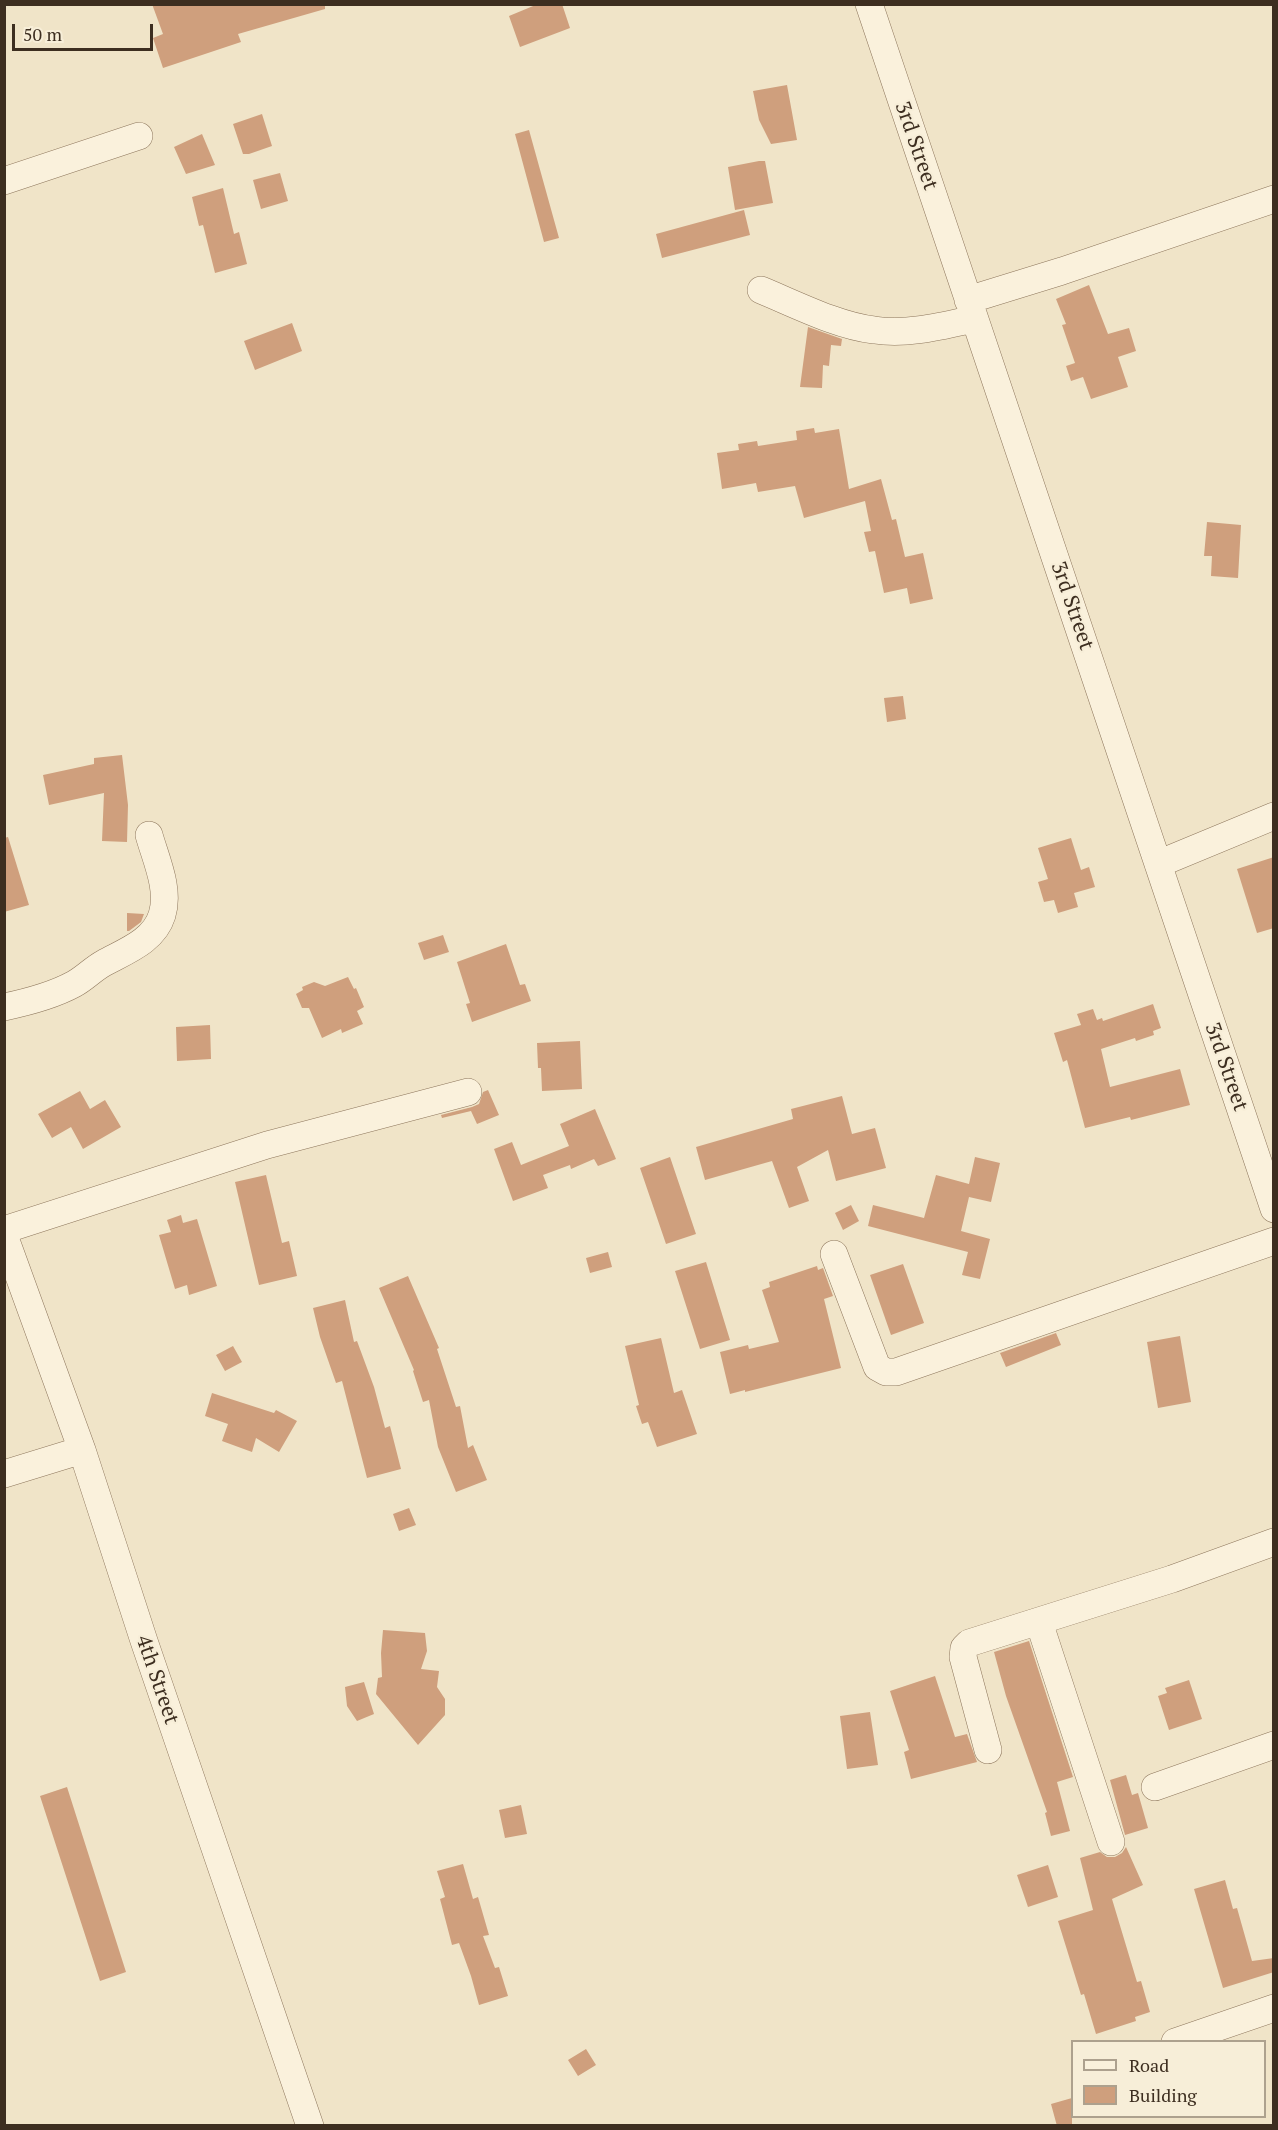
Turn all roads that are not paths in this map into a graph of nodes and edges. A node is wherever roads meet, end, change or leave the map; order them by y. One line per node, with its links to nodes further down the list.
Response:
1 (869, 4): 6 (street, 3rd Street)
2 (139, 136): 3 (street)
3 (4, 181)
4 (1274, 199): 6 (street)
5 (761, 290): 6 (street)
6 (971, 309): 9 (street, 3rd Street)
7 (1274, 816): 9 (street)
8 (149, 835): 10 (street)
9 (1158, 864): 12 (street, 3rd Street)
10 (4, 1008)
11 (468, 1092): 13 (street)
12 (1274, 1209)
13 (4, 1230)
14 (4, 1235): 17 (street, 4th Street)
15 (1274, 1241): 16 (street)
16 (834, 1254)
17 (82, 1450): 18 (street); 27 (street, 4th Street)
18 (4, 1474)
19 (1274, 1542): 20 (street)
20 (1039, 1622): 22 (street); 24 (street)
21 (1274, 1746): 23 (street)
22 (988, 1750)
23 (1155, 1787)
24 (1111, 1842)
25 (1274, 2008): 26 (street)
26 (1182, 2040)
27 (310, 2126)

